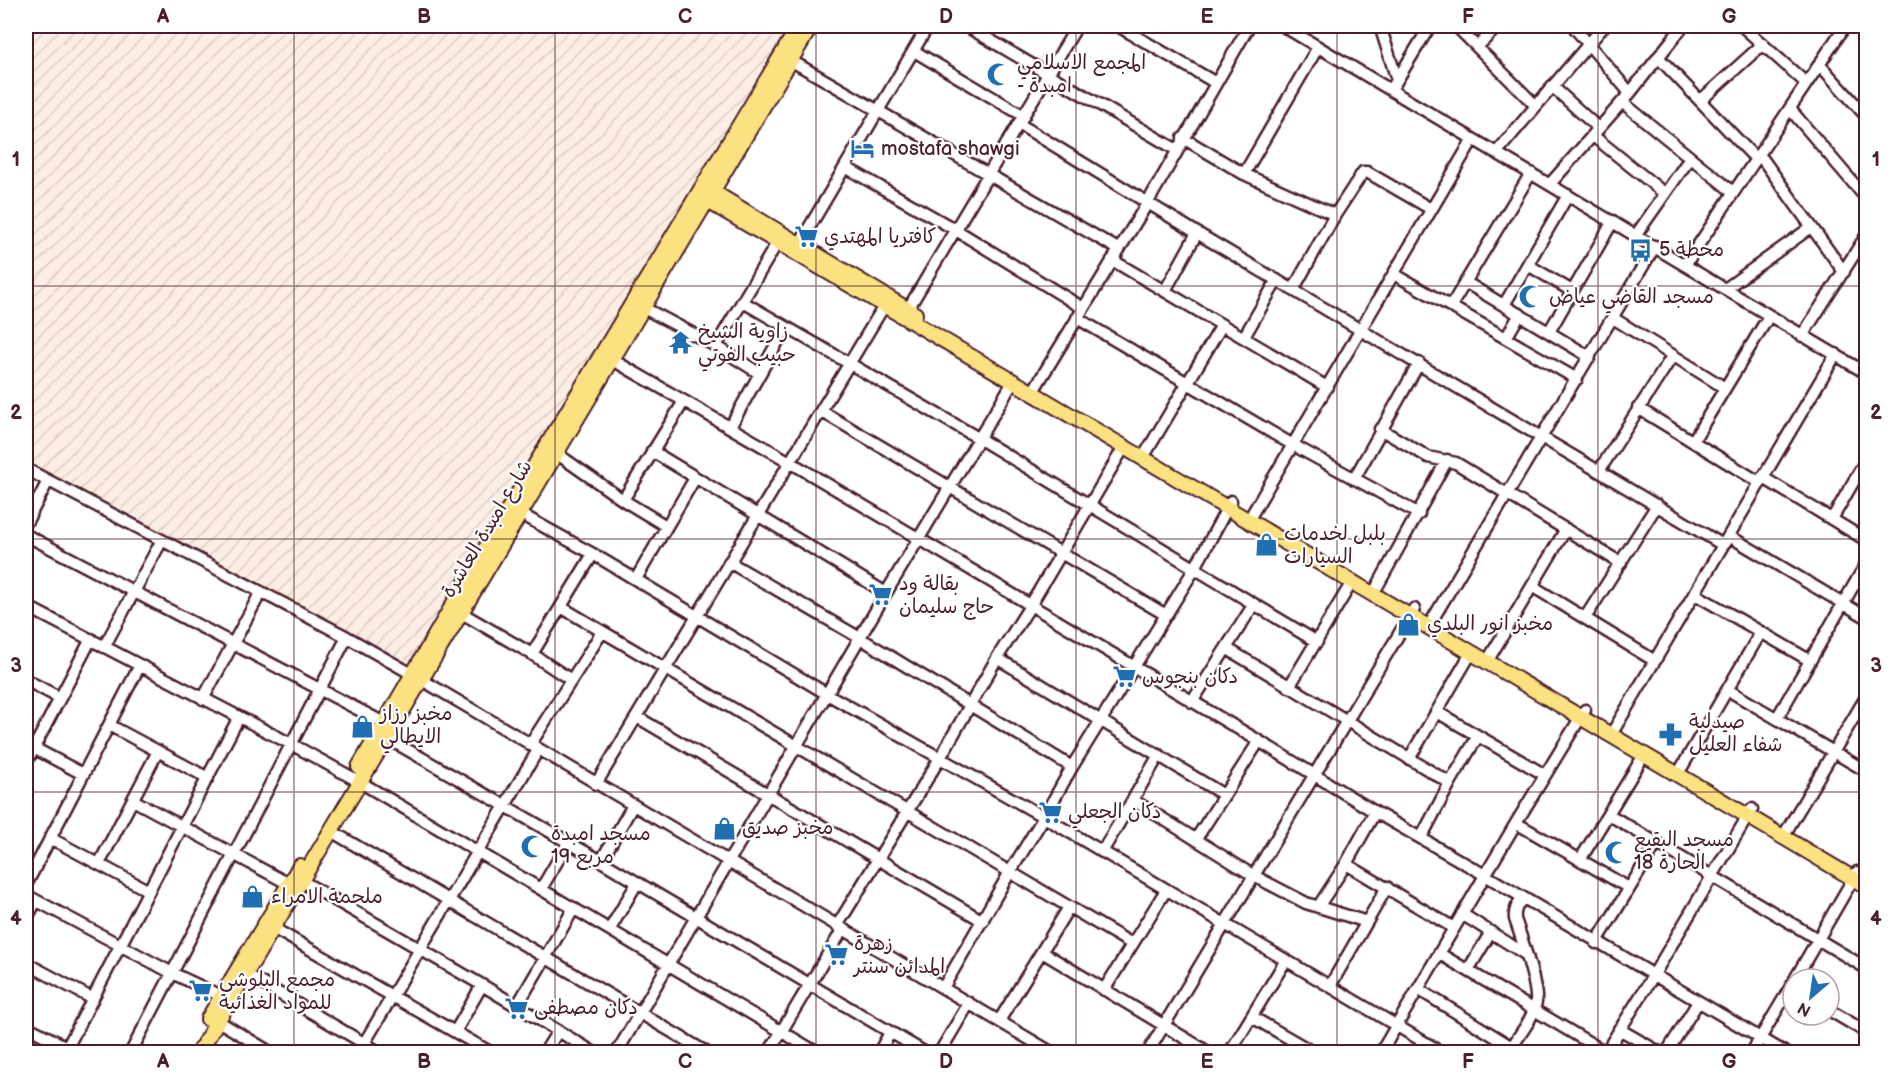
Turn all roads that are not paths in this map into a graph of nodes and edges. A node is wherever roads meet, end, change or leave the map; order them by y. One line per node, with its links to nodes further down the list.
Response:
1 (799, 26): 53 (main road, شارع امبدة العاشرة)
2 (811, 26): 25 (main road, شارع امبدة العاشرة)
3 (928, 26): 23 (street)
4 (966, 26): 27 (street)
5 (1077, 26): 27 (street)
6 (1118, 26): 28 (street)
7 (1249, 26): 28 (street)
8 (1283, 26): 18 (street)
9 (1380, 26): 30 (street)
10 (1430, 26): 30 (street)
11 (1456, 26): 22 (street)
12 (1498, 26): 22 (street)
13 (1573, 26): 19 (street)
14 (1604, 26): 19 (street)
15 (1683, 26): 24 (street)
16 (1742, 26): 20 (street)
17 (1845, 26): 26 (street)
18 (1298, 29): 21 (street)
19 (1588, 44): 31 (street); 32 (street)
20 (1763, 44): 29 (street); 33 (street)
21 (1318, 47): 30 (street); 49 (street)
22 (1477, 47): 35 (street)
23 (914, 51): 37 (street); 39 (street)
24 (1658, 57): 32 (street); 33 (street)
25 (790, 60): 37 (street); 53 (main road, شارع امبدة العاشرة)
26 (1819, 64): 29 (street); 38 (street)
27 (1048, 74): 39 (street); 43 (street)
28 (1216, 83): 41 (street)
29 (1806, 83): 36 (street)
30 (1394, 85): 42 (street)
31 (1552, 86): 35 (street); 40 (street)
32 (1630, 93): 34 (street)
33 (1700, 101): 45 (street)
34 (1622, 102): 40 (street); 46 (street)
35 (1535, 105): 44 (street)
36 (1790, 109): 45 (street); 56 (street)
37 (879, 110): 47 (street); 50 (street)
38 (1866, 116)
39 (1021, 120): 50 (street); 57 (street)
40 (1595, 131): 51 (street); 54 (street)
41 (1183, 138): 43 (street); 49 (street)
42 (1473, 139): 44 (street); 58 (street)
43 (1176, 150): 57 (street)
44 (1497, 152): 48 (street)
45 (1758, 157): 52 (street); 61 (street)
46 (1690, 158): 52 (street); 54 (street)
47 (845, 167): 62 (street); 67 (street)
48 (1531, 173): 51 (street); 77 (street)
49 (1245, 174): 59 (street)
50 (989, 175): 62 (street); 69 (street)
51 (1550, 184): 55 (street)
52 (1733, 192): 73 (street)
53 (705, 193): 66 (main road); 67 (main road); 86 (main road, شارع امبدة العاشرة); 201 (main road, شارع امبدة العاشرة)
54 (1664, 194): 64 (street)
55 (1568, 195): 60 (street); 72 (street)
56 (1866, 198)
57 (1148, 202): 63 (street); 69 (street)
58 (1431, 209): 59 (street); 75 (street)
59 (1335, 215): 79 (street)
60 (1613, 221): 64 (street); 81 (street)
61 (1810, 228): 74 (street); 78 (street)
62 (956, 230): 87 (street); 88 (street)
63 (1197, 233): 76 (street); 80 (street)
64 (1636, 235): 68 (street)
65 (1866, 236): 70 (street)
66 (777, 243): 82 (street); 84 (main road)
67 (800, 243): 88 (main road)
68 (1655, 246): 73 (street); 92 (street)
69 (1118, 249): 71 (street)
70 (1862, 253): 74 (street)
71 (1112, 260): 80 (street); 87 (street)
72 (1528, 265): 81 (street); 83 (street)
73 (1685, 265): 78 (street)
74 (1844, 272): 98 (street)
75 (1394, 274): 85 (street); 95 (street)
76 (1277, 280): 79 (street); 99 (street)
77 (1465, 282): 83 (street); 85 (street)
78 (1725, 289): 90 (street)
79 (1293, 290): 95 (street)
80 (1165, 291): 93 (street)
81 (1572, 291): 97 (street)
82 (743, 302): 94 (street); 101 (street)
83 (1504, 305): 89 (street)
84 (884, 306): 96 (main road); 106 (street)
85 (1451, 306): 100 (street)
86 (642, 307): 101 (street); 105 (main road, شارع امبدة العاشرة)
87 (1083, 308): 91 (street)
88 (908, 309): 96 (main road)
89 (1520, 314): 97 (street); 100 (street)
90 (1769, 316): 98 (street); 114 (street)
91 (1077, 318): 112 (street); 115 (street)
92 (1613, 318): 103 (street); 104 (street)
93 (1222, 325): 99 (street); 112 (street)
94 (786, 327): 106 (street); 109 (street)
95 (1361, 329): 107 (street); 113 (street)
96 (936, 332): 111 (main road); 115 (main road)
97 (1549, 332): 104 (street)
98 (1802, 336): 102 (street)
99 (1244, 337): 113 (street)
100 (1506, 338): 110 (street)
101 (716, 346): 109 (street)
102 (1836, 354): 108 (street); 136 (street)
103 (1673, 355): 114 (street); 117 (street)
104 (1590, 357): 110 (street)
105 (611, 359): 116 (street); 128 (main road, شارع امبدة العاشرة)
106 (849, 363): 118 (street); 122 (street)
107 (1419, 363): 120 (street); 121 (street)
108 (1866, 372)
109 (759, 373): 119 (street)
110 (1577, 379): 121 (street)
111 (1013, 382): 115 (main road); 122 (street)
112 (1188, 382): 124 (street); 126 (street)
113 (1327, 387): 124 (street)
114 (1725, 388): 123 (street)
115 (1034, 389): 125 (main road); 126 (main road)
116 (684, 401): 119 (street); 127 (street)
117 (1638, 408): 123 (street); 133 (street)
118 (821, 411): 130 (street); 138 (street)
119 (730, 427): 130 (street)
120 (1380, 429): 129 (street); 135 (street)
121 (1541, 436): 133 (street); 139 (street)
122 (980, 439): 138 (street); 141 (street)
123 (1693, 441): 136 (street)
124 (1293, 445): 135 (street); 146 (street)
125 (1124, 447): 141 (street); 142 (main road)
126 (1147, 451): 142 (main road)
127 (652, 452): 134 (street); 140 (street)
128 (556, 453): 140 (street); 144 (main road, شارع امبدة العاشرة)
129 (1447, 460): 139 (street); 147 (street)
130 (790, 462): 145 (street); 154 (street)
131 (1866, 462): 148 (street)
132 (26, 469): 137 (street)
133 (1599, 471): 143 (street)
134 (695, 478): 145 (street); 150 (street)
135 (1354, 479): 147 (street)
136 (1760, 480): 148 (street); 156 (street)
137 (48, 481): 149 (street); 153 (street)
138 (951, 488): 154 (street); 157 (street)
139 (1509, 495): 151 (street); 182 (street)
140 (623, 500): 150 (street)
141 (1089, 505): 157 (street); 162 (street)
142 (1229, 505): 146 (main road); 162 (street); 164 (main road)
143 (1657, 505): 156 (street); 160 (street)
144 (519, 513): 158 (street); 176 (main road, شارع امبدة العاشرة)
145 (757, 514): 159 (street); 169 (street)
146 (1252, 514): 166 (main road)
147 (1419, 514): 166 (street)
148 (1832, 519): 155 (street)
149 (26, 523)
150 (666, 526): 163 (street)
151 (1566, 529): 160 (street); 165 (street)
152 (26, 535): 167 (street)
153 (162, 540): 167 (street); 168 (street)
154 (919, 540): 169 (street); 174 (street)
155 (1866, 540)
156 (1726, 541): 170 (street); 171 (street)
157 (1060, 553): 174 (street); 178 (street)
158 (593, 554): 163 (street); 175 (street)
159 (729, 562): 179 (street); 186 (street)
160 (1621, 563): 181 (street)
161 (1866, 564): 171 (street)
162 (1195, 568): 172 (street); 178 (street)
163 (636, 579): 179 (street)
164 (1352, 582): 177 (main road); 188 (street)
165 (1532, 586): 181 (street); 194 (street)
166 (1377, 587): 177 (main road)
167 (134, 592): 189 (street); 190 (street)
168 (261, 592): 185 (street); 189 (street)
169 (886, 593): 186 (street)
170 (1695, 594): 184 (street); 197 (street)
171 (1844, 603): 180 (street); 196 (street)
172 (1254, 604): 188 (street); 191 (street)
173 (26, 606): 187 (street)
174 (1030, 606): 195 (street); 199 (street)
175 (561, 607): 183 (street); 193 (street)
176 (460, 612): 193 (street); 201 (main road, شارع امبدة العاشرة)
177 (1412, 613): 182 (main road); 220 (street)
178 (1166, 615): 199 (street)
179 (697, 616): 200 (street); 207 (street)
180 (1866, 617)
181 (1585, 618): 197 (street)
182 (1430, 623): 192 (main road); 194 (main road)
183 (602, 632): 200 (street); 203 (street)
184 (1761, 632): 196 (street); 206 (street)
185 (347, 637): 201 (street); 205 (street)
186 (860, 638): 207 (street); 212 (street)
187 (91, 639): 190 (street); 209 (street)
188 (1317, 642): 204 (street)
189 (233, 644): 205 (street); 210 (street)
190 (104, 647): 198 (street)
191 (1226, 648): 204 (street); 211 (street)
192 (1471, 653): 213 (street); 214 (main road)
193 (532, 654): 203 (street)
194 (1491, 655): 214 (main road)
195 (997, 658): 212 (street); 218 (street)
196 (1809, 660): 217 (street)
197 (1655, 661): 222 (street)
198 (139, 666): 210 (street); 221 (street)
199 (1134, 668): 211 (street); 218 (street)
200 (666, 669): 216 (street); 228 (street)
201 (416, 677): 219 (main road, شارع امبدة العاشرة); 224 (main road, شارع امبدة العاشرة); 229 (street)
202 (26, 680): 209 (street)
203 (572, 680): 229 (street)
204 (1289, 687): 220 (street)
205 (321, 690): 219 (street); 226 (street)
206 (1728, 690): 217 (street); 238 (street)
207 (827, 694): 228 (street); 234 (street)
208 (1866, 697): 231 (street)
209 (60, 698): 227 (street)
210 (203, 699): 215 (street)
211 (1191, 702): 225 (street)
212 (970, 704): 234 (street); 237 (street)
213 (1437, 712): 223 (street); 235 (street)
214 (1583, 714): 222 (main road); 233 (main road); 241 (street)
215 (239, 717): 226 (street); 243 (street)
216 (637, 717): 246 (street); 247 (street)
217 (1777, 718): 231 (street)
218 (1100, 720): 232 (street); 237 (street)
219 (384, 723): 244 (main road, شارع امبدة العاشرة)
220 (1348, 723): 235 (street); 242 (street)
221 (109, 725): 230 (street); 240 (street)
222 (1615, 728): 238 (main road)
223 (1478, 736): 241 (street); 245 (street)
224 (387, 738): 244 (main road, شارع امبدة العاشرة); 252 (street)
225 (1259, 741): 242 (street); 248 (street)
226 (293, 745): 244 (street); 269 (street)
227 (30, 746): 236 (street); 240 (street)
228 (797, 746): 247 (street); 253 (street)
229 (534, 748): 246 (street); 252 (street)
230 (158, 751): 243 (street); 249 (street)
231 (1834, 752): 239 (street); 260 (street)
232 (1159, 755): 248 (street); 250 (street)
233 (1644, 755): 255 (main road); 256 (street)
234 (940, 758): 253 (street); 257 (street)
235 (1409, 759): 245 (street)
236 (26, 763)
237 (1072, 767): 257 (street)
238 (1682, 767): 255 (main road)
239 (1866, 771)
240 (83, 774): 262 (street)
241 (1545, 775): 258 (street)
242 (1315, 776): 254 (street); 278 (street)
243 (208, 778): 259 (street)
244 (356, 781): 261 (main road, شارع امبدة العاشرة); 267 (street); 281 (main road, شارع امبدة العاشرة)
245 (1450, 783): 263 (street)
246 (596, 784): 251 (street)
247 (769, 795): 270 (street); 273 (street)
248 (1224, 795): 264 (street)
249 (133, 800): 259 (street); 274 (street)
250 (1133, 800): 264 (street); 268 (street)
251 (633, 805): 272 (street); 273 (street)
252 (504, 806): 265 (street); 267 (street)
253 (906, 811): 270 (street); 276 (street)
254 (1375, 812): 263 (street); 275 (street)
255 (1750, 812): 260 (main road); 279 (street); 280 (main road)
256 (1608, 814): 266 (street); 271 (street)
257 (1044, 818): 268 (street); 276 (street)
258 (1516, 823): 271 (street); 277 (street)
259 (183, 826): 269 (street); 289 (street)
260 (1787, 830): 280 (main road)
261 (331, 831): 281 (main road, شارع امبدة العاشرة); 291 (street)
262 (50, 838): 274 (street); 283 (street)
263 (1421, 838): 277 (street)
264 (1196, 839): 278 (street)
265 (568, 843): 272 (street); 287 (street)
266 (1657, 843): 279 (street); 286 (street)
267 (477, 851): 287 (street); 291 (street)
268 (1102, 852): 288 (street)
269 (236, 854): 281 (street); 322 (street)
270 (877, 859): 299 (street); 303 (street)
271 (1580, 860): 286 (street)
272 (601, 861): 282 (street)
273 (729, 863): 297 (street); 303 (street)
274 (99, 864): 289 (street)
275 (1346, 864): 285 (street); 294 (street)
276 (1010, 872): 293 (street); 299 (street)
277 (1485, 875): 292 (street); 296 (street)
278 (1254, 876): 294 (street); 301 (street)
279 (1712, 876): 307 (street); 324 (street)
280 (1859, 876): 284 (main road); 307 (street)
281 (295, 882): 302 (main road, شارع امبدة العاشرة); 311 (street); 331 (main road, شارع امبدة العاشرة)
282 (637, 883): 297 (street); 305 (street)
283 (26, 885)
284 (1866, 886)
285 (1387, 887): 300 (street); 304 (street)
286 (1629, 888): 308 (street)
287 (541, 889): 295 (street)
288 (1166, 890): 301 (street); 309 (street)
289 (149, 891): 310 (street)
290 (31, 898): 298 (street); 310 (street)
291 (449, 899): 311 (street); 315 (street)
292 (1522, 899): 308 (street); 314 (street)
293 (1069, 907): 309 (street); 312 (street)
294 (1318, 907): 300 (street)
295 (574, 908): 305 (street); 315 (street)
296 (1462, 914): 304 (street); 306 (street)
297 (698, 918): 318 (street); 326 (street)
298 (26, 920)
299 (983, 921): 328 (street)
300 (1367, 922): 327 (street)
301 (1225, 924): 316 (street); 344 (street)
302 (273, 928): 323 (main road, شارع امبدة العاشرة); 332 (street)
303 (840, 928): 326 (street); 328 (street)
304 (1454, 928): 313 (street)
305 (610, 929): 318 (street)
306 (1491, 932): 314 (street); 321 (street)
307 (1818, 940): 319 (street); 320 (street)
308 (1596, 943): 324 (street)
309 (1132, 944): 329 (street)
310 (120, 945): 322 (street); 333 (street)
311 (420, 948): 325 (street); 332 (street)
312 (1042, 952): 329 (street); 343 (street)
313 (1440, 954): 321 (street); 330 (street)
314 (1525, 954): 338 (street)
315 (546, 957): 337 (street); 339 (street)
316 (1286, 960): 327 (street); 340 (street)
317 (26, 963): 333 (street)
318 (669, 966): 339 (street); 350 (street)
319 (1803, 967)
320 (1866, 968)
321 (1468, 970): 338 (street)
322 (174, 974): 331 (street); 360 (street)
323 (246, 974): 342 (main road, شارع امبدة العاشرة); 356 (street)
324 (1653, 976): 334 (street); 347 (street)
325 (482, 985): 337 (street); 349 (street)
326 (809, 985): 350 (street); 352 (street)
327 (1330, 986): 345 (street)
328 (943, 988): 335 (street)
329 (1104, 990): 344 (street)
330 (1418, 990): 345 (street); 358 (street)
331 (221, 996): 361 (main road, شارع امبدة العاشرة)
332 (392, 996): 349 (street); 356 (street)
333 (93, 999): 357 (street)
334 (1698, 1002): 353 (street); 384 (street)
335 (969, 1003): 343 (street); 373 (street)
336 (1781, 1004): 353 (street)
337 (517, 1006): 348 (street)
338 (1533, 1010): 358 (street); 382 (street)
339 (641, 1014): 367 (street); 368 (street)
340 (1252, 1017): 355 (street); 377 (street)
341 (1841, 1017): 351 (street)
342 (218, 1021): 362 (main road, شارع امبدة العاشرة); 363 (street)
343 (999, 1021): 374 (street)
344 (1164, 1026): 375 (street); 376 (street)
345 (1397, 1026): 380 (street); 381 (street)
346 (29, 1027): 354 (street); 357 (street)
347 (1620, 1029): 382 (street); 383 (street)
348 (558, 1031): 365 (street); 366 (street)
349 (455, 1032): 359 (street)
350 (781, 1032): 369 (street); 370 (street)
351 (1866, 1032)
352 (890, 1033): 371 (street); 372 (street)
353 (1760, 1038): 385 (street); 386 (street)
354 (26, 1041)
355 (1295, 1042): 378 (street); 379 (street)
356 (361, 1048): 364 (street)
357 (72, 1050)
358 (1513, 1051)
359 (489, 1052)
360 (131, 1053)
361 (188, 1053)
362 (199, 1053)
363 (270, 1053)
364 (379, 1053)
365 (545, 1053)
366 (593, 1053)
367 (617, 1053)
368 (706, 1053)
369 (769, 1053)
370 (816, 1053)
371 (879, 1053)
372 (924, 1053)
373 (940, 1053)
374 (1051, 1053)
375 (1148, 1053)
376 (1208, 1053)
377 (1230, 1053)
378 (1289, 1053)
379 (1313, 1053)
380 (1381, 1053)
381 (1441, 1053)
382 (1605, 1053)
383 (1659, 1053)
384 (1667, 1053)
385 (1752, 1053)
386 (1784, 1053)

